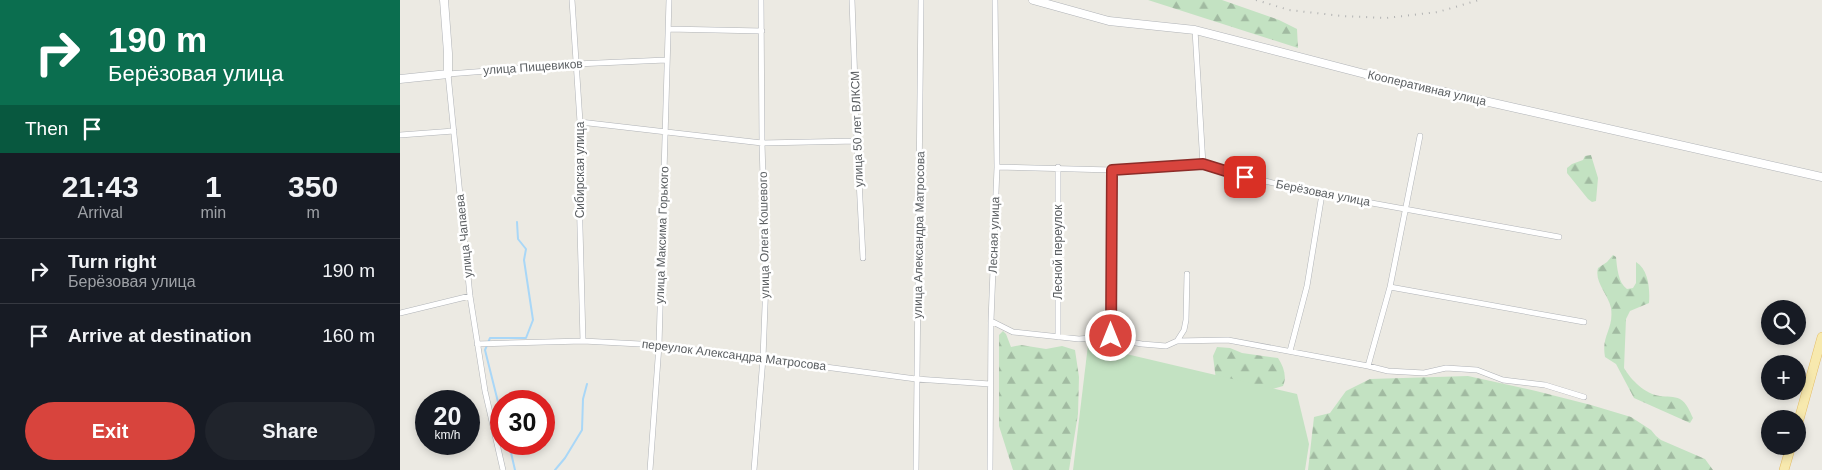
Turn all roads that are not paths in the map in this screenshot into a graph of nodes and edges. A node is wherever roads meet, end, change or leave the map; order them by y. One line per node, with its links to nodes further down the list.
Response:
1 (444, 0): 14 (main road, улица Чапаева)
2 (572, 0): 13 (street, Сибирская улица)
3 (669, 0): 9 (street, улица Максима Горького)
4 (761, 0): 11 (street, улица Олега Кошевого)
5 (852, 0): 21 (street, улица 50 лет ВЛКСМ)
6 (921, 0): 48 (street, улица Александра Матросова)
7 (995, 0): 24 (street, Лесная улица)
8 (1033, 0): 10 (main road, Кооперативная улица)
9 (668, 29): 11 (street); 12 (street, улица Максима Горького)
10 (1195, 30): 23 (street); 27 (main road, Кооперативная улица)
11 (762, 32): 22 (street, улица Олега Кошевого)
12 (666, 60): 13 (street, улица Пищевиков); 18 (street, улица Максима Горького)
13 (576, 64): 14 (street, улица Пищевиков); 16 (street, Сибирская улица)
14 (448, 74): 15 (main road, улица Пищевиков); 17 (street, улица Чапаева)
15 (400, 79)
16 (580, 122): 18 (street); 41 (street, Сибирская улица)
17 (454, 131): 19 (street); 34 (street, улица Чапаева)
18 (665, 132): 22 (street); 44 (street, улица Максима Горького)
19 (400, 135)
20 (1420, 136): 29 (street)
21 (857, 141): 22 (street); 31 (street, улица 50 лет ВЛКСМ)
22 (762, 144): 46 (street, улица Олега Кошевого)
23 (1203, 164): 26 (street, Берёзовая улица); 28 (street, Берёзовая улица)
24 (997, 167): 25 (street, Берёзовая улица); 36 (street, Лесная улица)
25 (1058, 167): 26 (street, Берёзовая улица); 39 (street, Лесной переулок)
26 (1112, 170): 38 (street)
27 (1822, 178)
28 (1322, 194): 29 (street, Берёзовая улица); 45 (street)
29 (1406, 208): 30 (street, Берёзовая улица); 33 (street)
30 (1559, 237)
31 (863, 258)
32 (1187, 274): 42 (street)
33 (1390, 287): 37 (street); 47 (street)
34 (470, 296): 35 (street); 43 (street, улица Чапаева)
35 (400, 313)
36 (991, 321): 39 (street); 49 (street, Лесная улица)
37 (1584, 322)
38 (1111, 336): 39 (street); 42 (street)
39 (1058, 337)
40 (1822, 337): 51 (main road)
41 (583, 341): 43 (street, переулок Александра Матросова); 44 (street, переулок Александра Матросова)
42 (1177, 341): 45 (street)
43 (477, 344): 53 (street, улица Чапаева)
44 (659, 345): 46 (street, переулок Александра Матросова); 54 (street, улица Максима Горького)
45 (1290, 351): 47 (street)
46 (763, 358): 48 (street, переулок Александра Матросова); 55 (street, улица Олега Кошевого)
47 (1368, 366): 50 (street)
48 (916, 379): 49 (street, переулок Александра Матросова); 56 (street, улица Александра Матросова)
49 (990, 384): 57 (street, Лесная улица)
50 (1584, 397)
51 (1802, 410)
52 (1788, 455): 58 (main road)
53 (503, 470)
54 (650, 470)
55 (754, 470)
56 (916, 470)
57 (990, 470)
58 (1784, 470)

